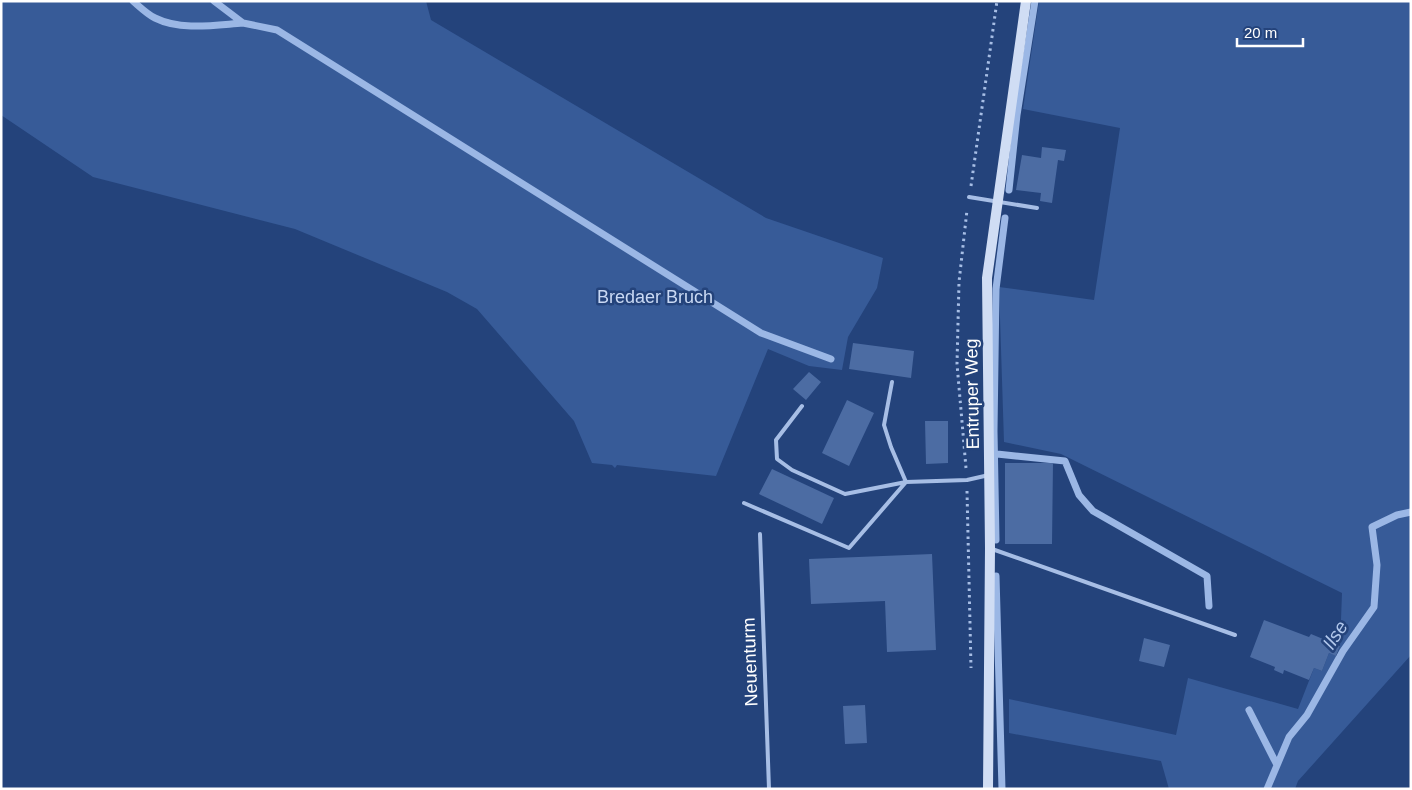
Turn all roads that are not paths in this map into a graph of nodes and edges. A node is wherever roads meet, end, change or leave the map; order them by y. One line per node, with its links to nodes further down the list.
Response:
1 (1026, 1): 3 (main road, Entruper Weg)
2 (969, 197): 3 (lane)
3 (998, 201): 4 (lane); 7 (main road, Entruper Weg)
4 (1036, 208)
5 (892, 382): 8 (lane)
6 (802, 406): 8 (lane)
7 (989, 475): 8 (lane); 11 (main road, Entruper Weg)
8 (906, 482): 9 (lane)
9 (744, 503)
10 (760, 534): 13 (lane, Neuenturm)
11 (990, 548): 12 (lane); 14 (main road, Entruper Weg)
12 (1235, 635)
13 (768, 789)
14 (988, 789)

